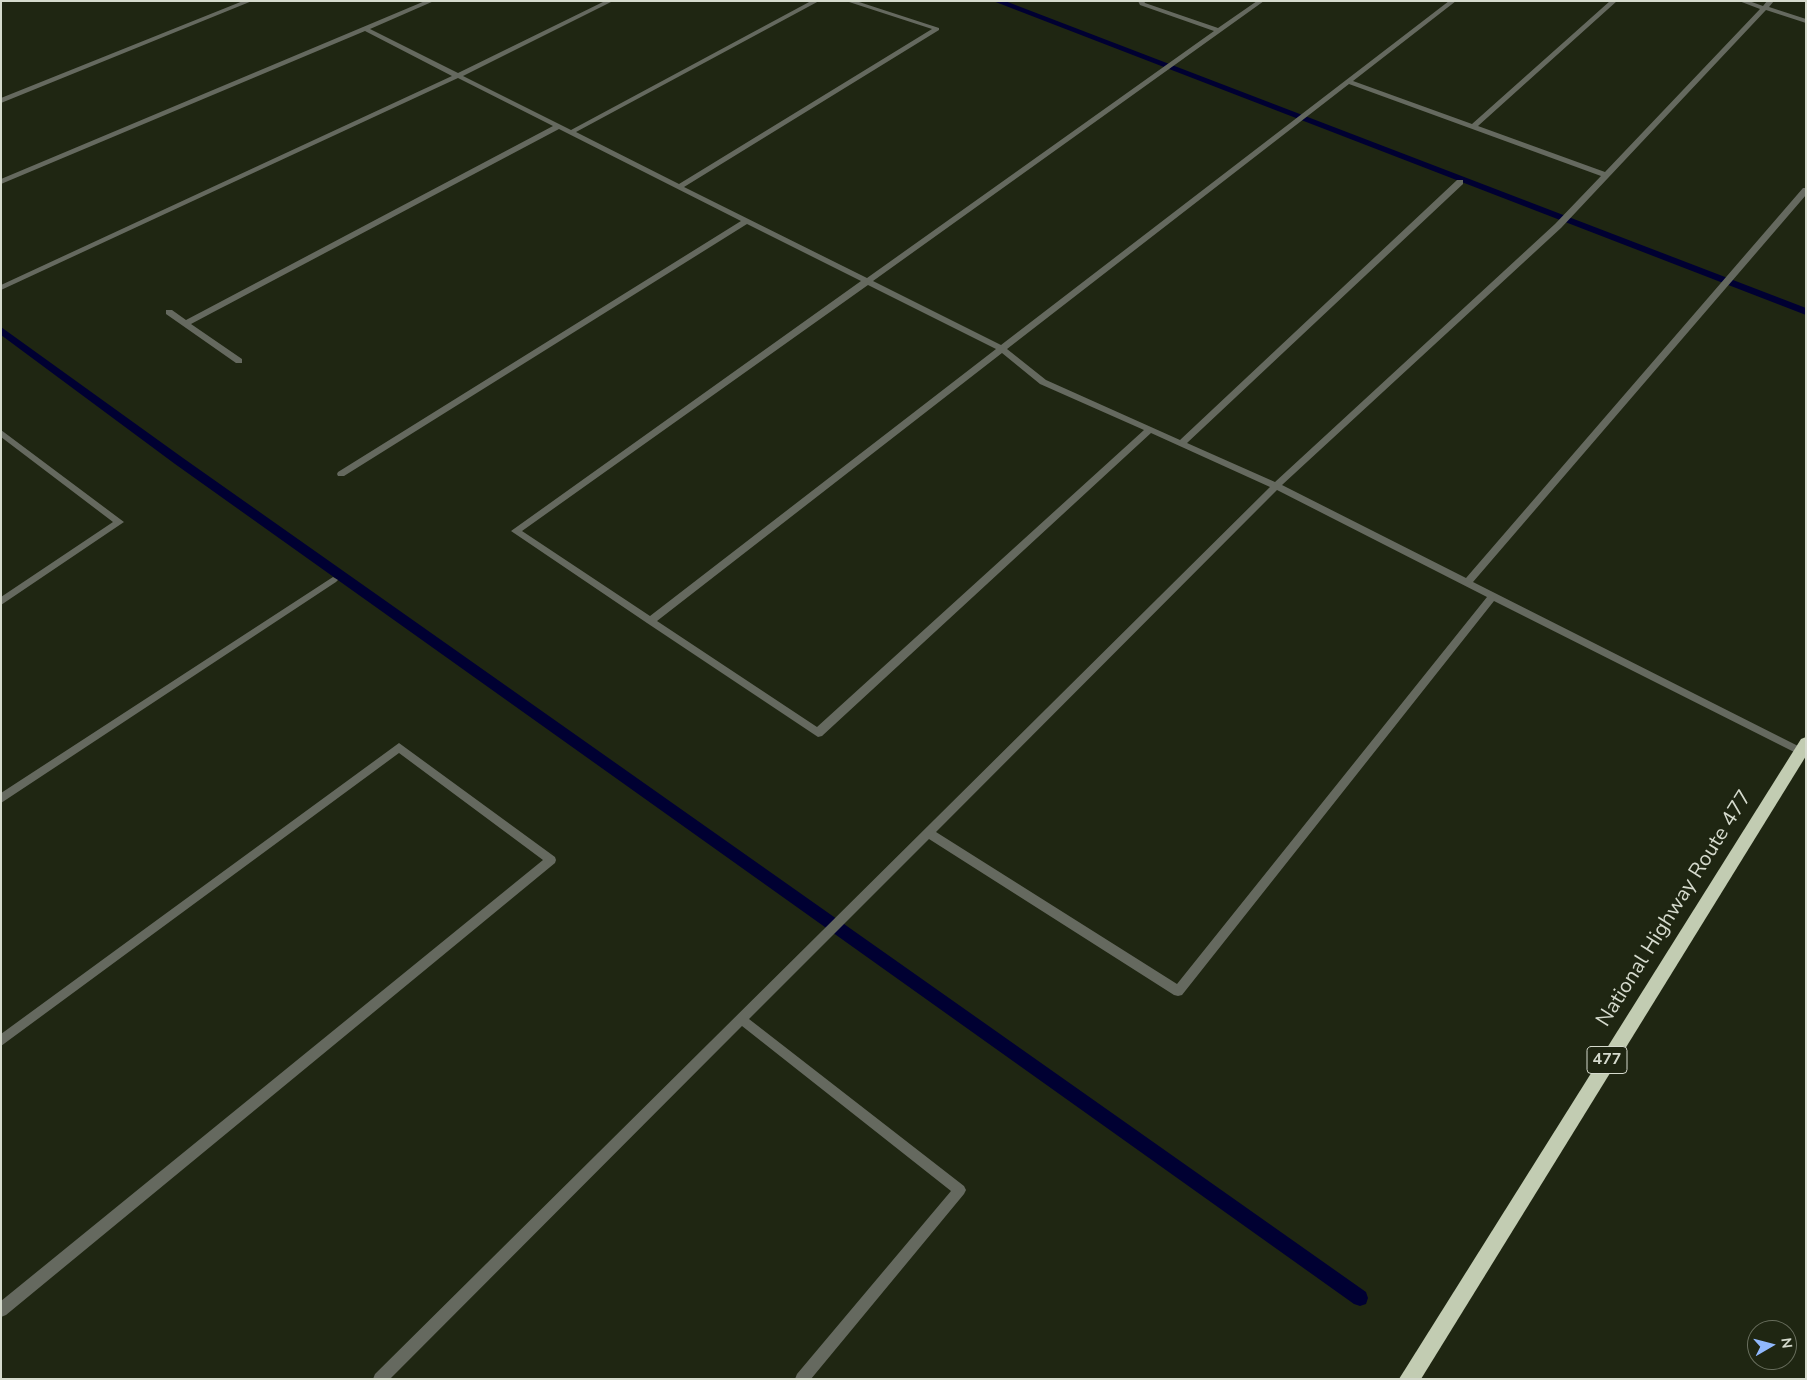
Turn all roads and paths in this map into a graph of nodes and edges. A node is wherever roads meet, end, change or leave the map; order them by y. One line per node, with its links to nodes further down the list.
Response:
1 (249, 1): 18 (street)
2 (432, 1): 14 (street)
3 (610, 1): 16 (street)
4 (816, 1): 21 (street)
5 (849, 1): 25 (street)
6 (1141, 1): 15 (street)
7 (1261, 1): 15 (street)
8 (1453, 1): 17 (street)
9 (1614, 1): 20 (street)
10 (1742, 1): 12 (street)
11 (1771, 1): 12 (street)
12 (1764, 8): 13 (street); 22 (street)
13 (1806, 21)
14 (365, 29): 16 (street); 23 (street)
15 (1220, 31): 28 (street)
16 (459, 75): 19 (street); 29 (street)
17 (1349, 82): 20 (street); 32 (street)
18 (1, 101)
19 (559, 126): 21 (street); 31 (street)
20 (1473, 127): 22 (street)
21 (572, 132): 25 (street)
22 (1606, 175): 38 (street)
23 (1, 182)
24 (1460, 182): 36 (street)
25 (680, 186): 27 (street)
26 (1806, 190): 40 (street)
27 (748, 220): 28 (street); 37 (street)
28 (867, 282): 32 (street); 43 (street)
29 (1, 288)
30 (169, 312): 31 (street)
31 (186, 323): 33 (street)
32 (1002, 349): 34 (street); 43 (street)
33 (239, 361)
34 (1148, 430): 36 (street); 43 (street)
35 (1, 433): 42 (street)
36 (1180, 444): 38 (street)
37 (341, 474)
38 (1276, 486): 40 (street); 46 (street)
39 (333, 580): 45 (street)
40 (1466, 583): 41 (street)
41 (1493, 596): 44 (street); 46 (street)
42 (1, 602)
43 (650, 621)
44 (1804, 749): 52 (highway, National Highway Route 477 / 477)
45 (1, 798)
46 (929, 832): 47 (street)
47 (741, 1019): 50 (street); 51 (street)
48 (1, 1041): 49 (street)
49 (1, 1310)
50 (380, 1379)
51 (802, 1379)
52 (1409, 1379)

